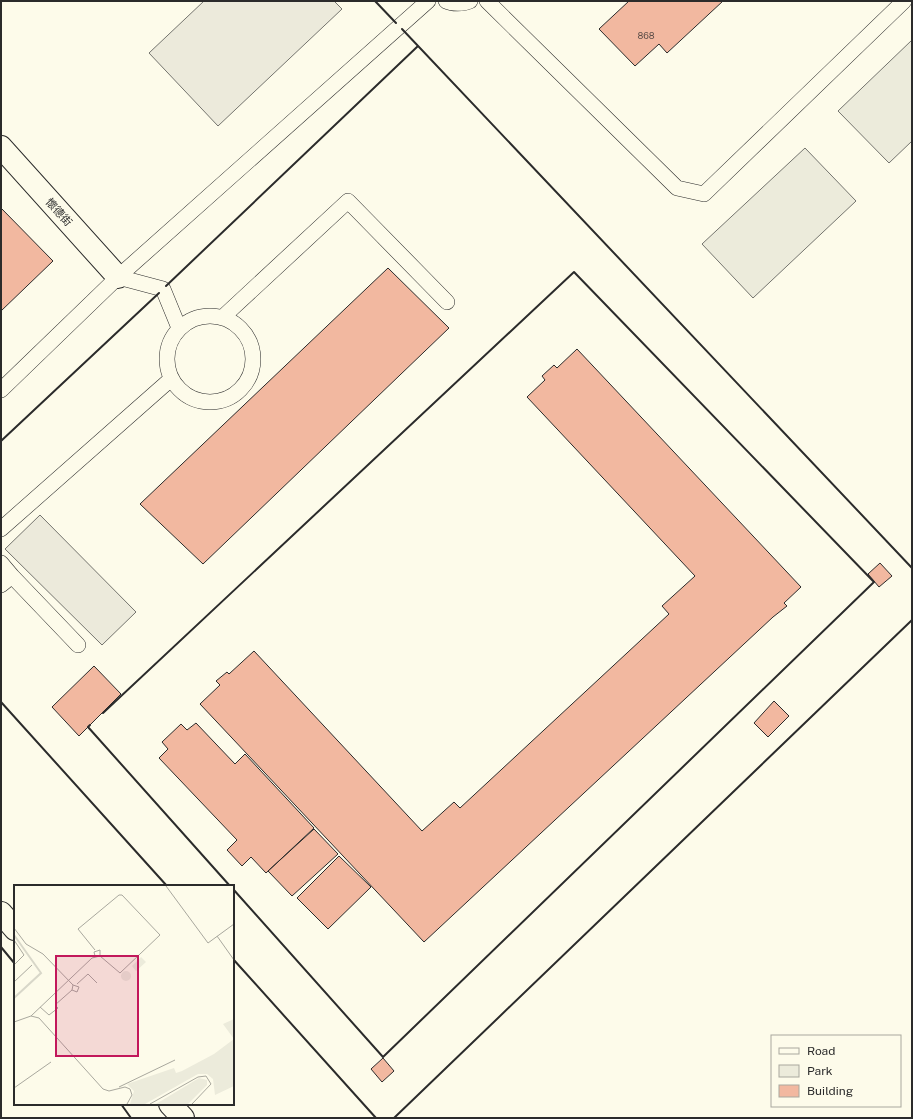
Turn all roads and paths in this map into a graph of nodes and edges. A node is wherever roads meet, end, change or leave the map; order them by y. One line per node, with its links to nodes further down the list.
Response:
1 (428, 1): 7 (lane)
2 (446, 1): 3 (lane)
3 (470, 1)
4 (487, 1): 5 (lane)
5 (904, 1)
6 (1, 147): 7 (street, 懷德街)
7 (118, 277): 10 (lane); 12 (lane)
8 (448, 302): 9 (lane)
9 (224, 316): 10 (lane); 11 (lane)
10 (179, 328): 11 (lane)
11 (171, 379): 13 (lane)
12 (1, 390)
13 (1, 529)
14 (1, 563): 15 (lane)
15 (7, 580): 16 (lane)
16 (78, 645)
17 (1, 913): 18 (street)
18 (14, 928)
19 (171, 1105): 20 (street)
20 (183, 1118)

